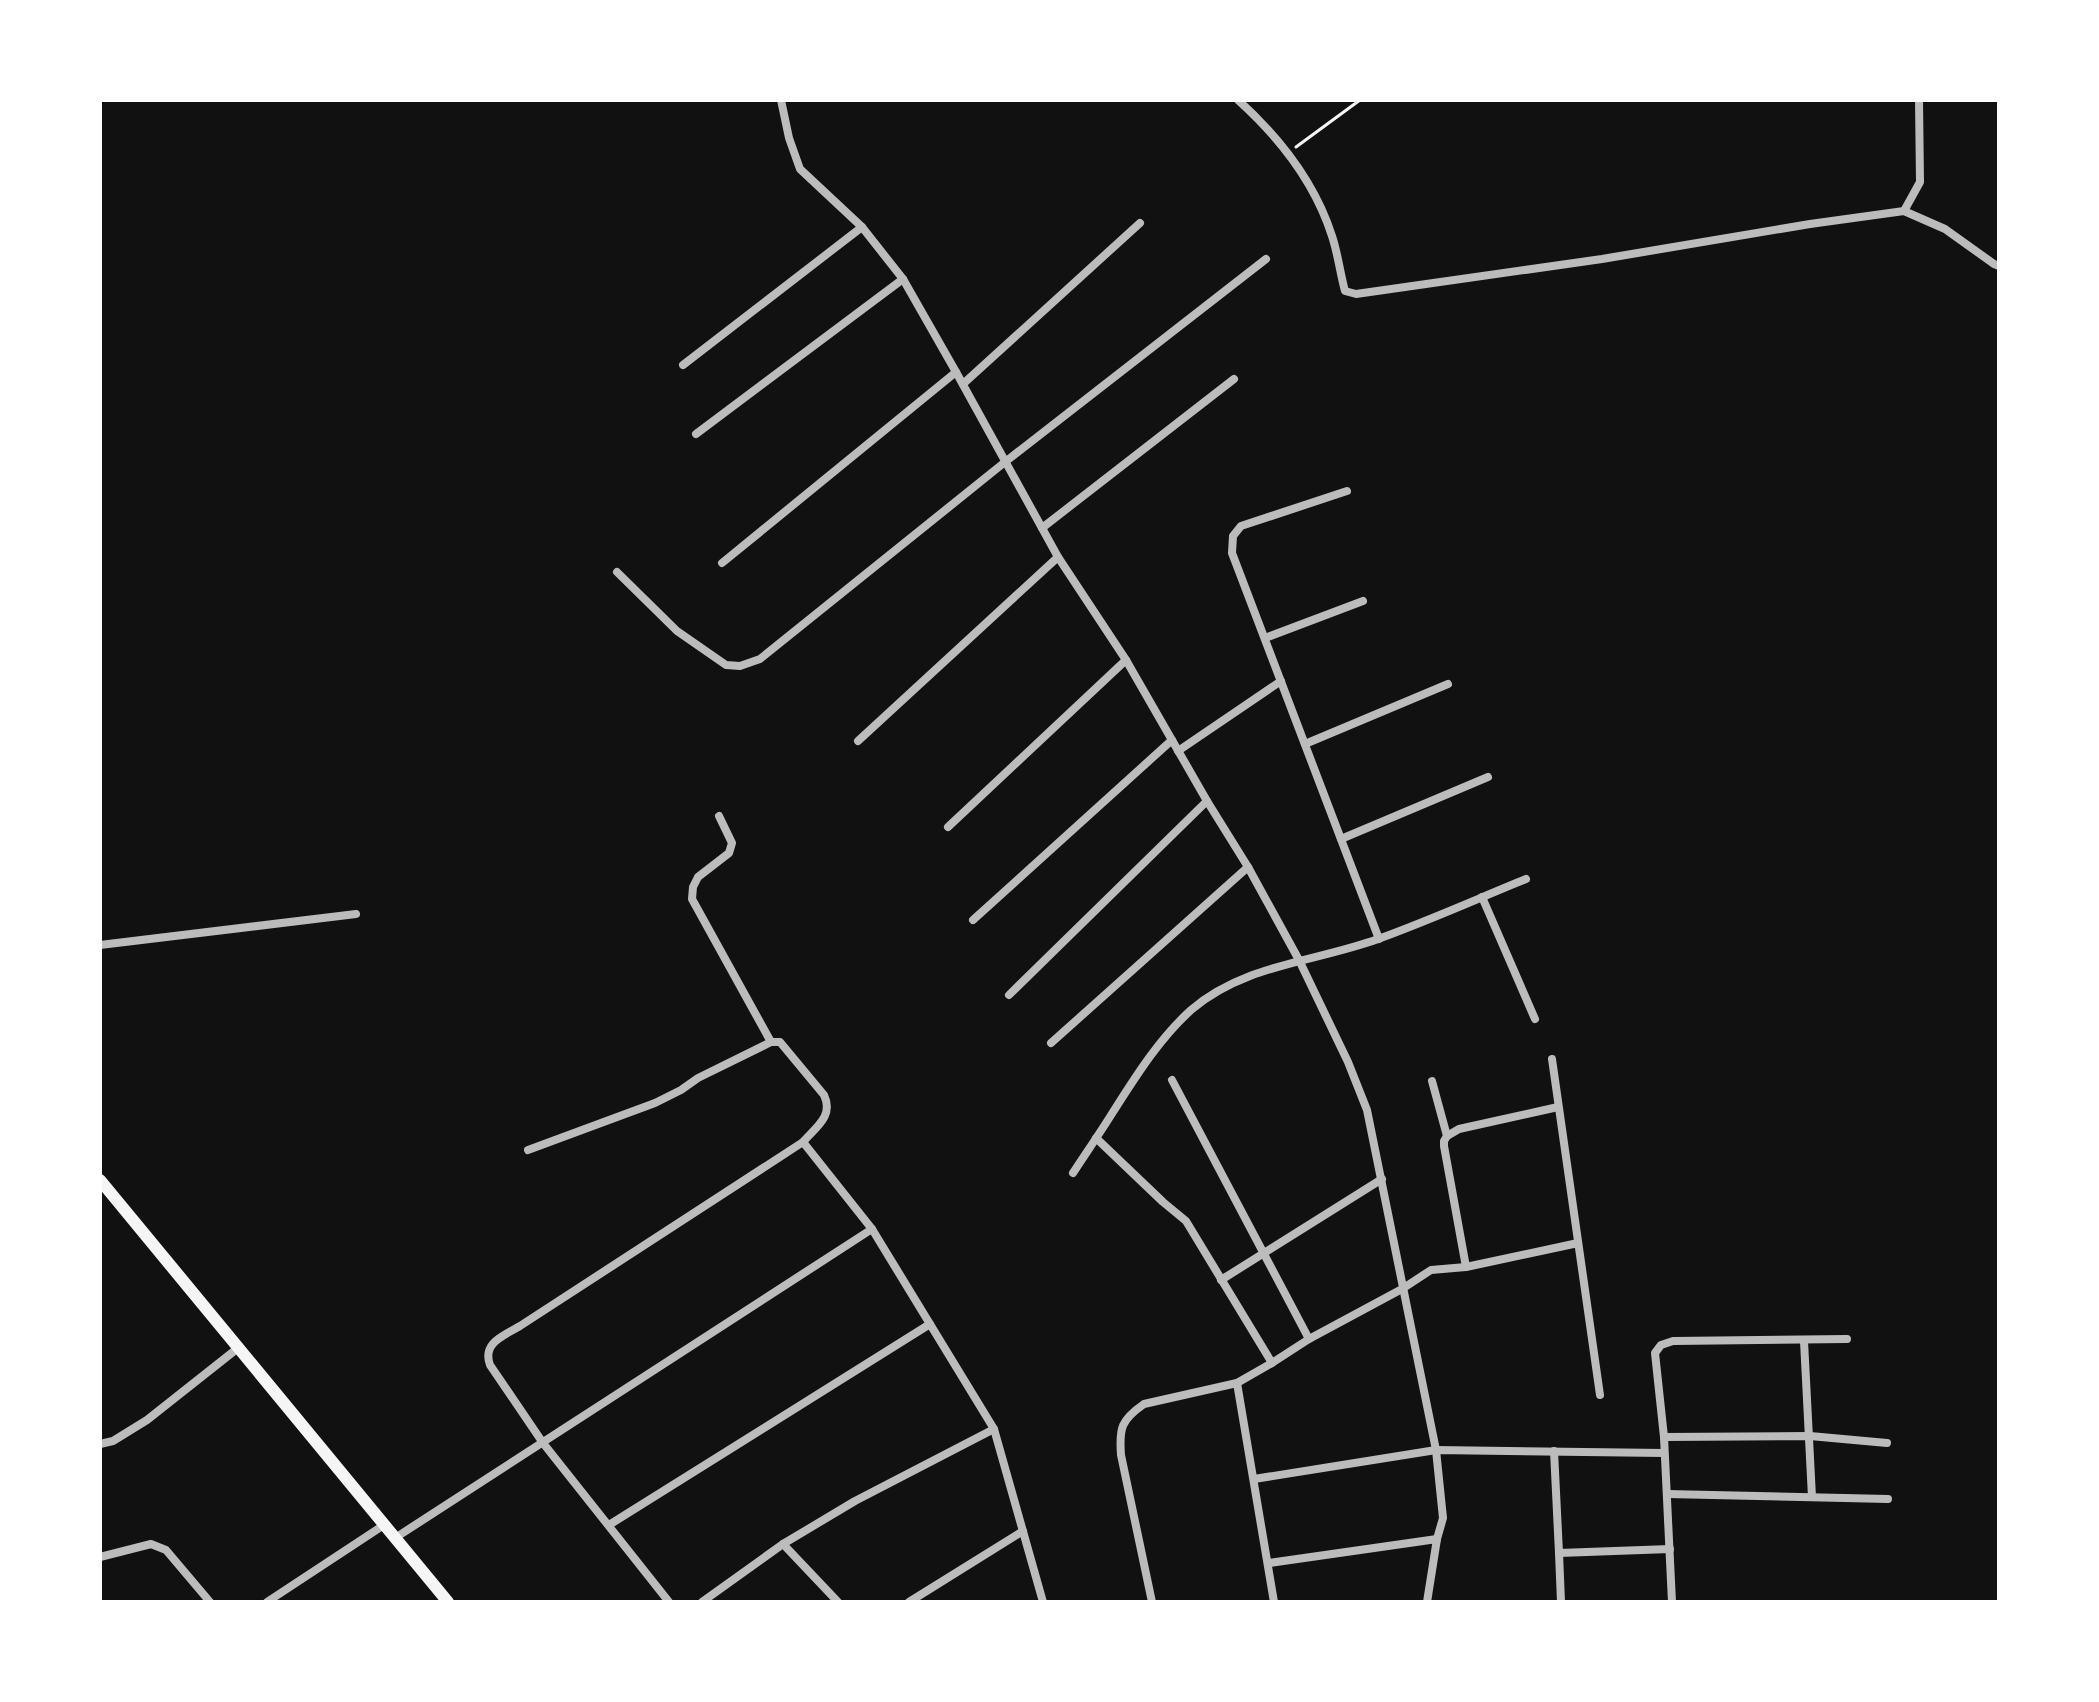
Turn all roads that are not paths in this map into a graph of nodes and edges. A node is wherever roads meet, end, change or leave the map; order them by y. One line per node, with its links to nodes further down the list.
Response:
1 (781, 100): 6 (street)
2 (1238, 100): 4 (street)
3 (1919, 100): 4 (street)
4 (1904, 211): 8 (street)
5 (1140, 223): 13 (street)
6 (862, 227): 9 (street); 10 (street)
7 (1266, 259): 15 (street)
8 (1999, 266)
9 (903, 279): 11 (street); 14 (street)
10 (683, 365)
11 (956, 372): 13 (street); 19 (street)
12 (1234, 379): 17 (street)
13 (963, 384): 15 (street)
14 (696, 434)
15 (1005, 462): 17 (street); 20 (street)
16 (1347, 491): 22 (street)
17 (1042, 528): 18 (street)
18 (1058, 557): 23 (street); 27 (street)
19 (722, 563)
20 (617, 572)
21 (1363, 601): 22 (street)
22 (1265, 638): 24 (street)
23 (1126, 660): 26 (street); 33 (street)
24 (1281, 681): 28 (street); 29 (street)
25 (1448, 684): 28 (street)
26 (1172, 740): 29 (street); 39 (street)
27 (858, 741)
28 (1305, 744): 34 (street)
29 (1178, 751): 31 (street)
30 (1488, 777): 34 (street)
31 (1207, 801): 35 (street); 43 (street)
32 (719, 816): 45 (street)
33 (948, 827)
34 (1341, 839): 40 (street)
35 (1248, 867): 42 (street); 46 (street)
36 (1526, 879): 37 (street)
37 (1482, 897): 40 (street); 44 (street)
38 (356, 914): 41 (street)
39 (973, 920)
40 (1379, 939): 42 (street)
41 (100, 945)
42 (1299, 960): 52 (street); 56 (street)
43 (1009, 995)
44 (1535, 1019)
45 (771, 1042): 53 (street); 54 (street)
46 (1051, 1043)
47 (1552, 1059): 50 (street)
48 (1172, 1080): 60 (street)
49 (1432, 1081): 51 (street)
50 (1558, 1107): 51 (street); 59 (street)
51 (1447, 1136): 61 (street)
52 (1096, 1138): 55 (street); 62 (street)
53 (803, 1142): 58 (street); 75 (street)
54 (528, 1150)
55 (1073, 1173)
56 (1382, 1179): 60 (street); 63 (street)
57 (100, 1180): 68 (main road)
58 (872, 1229): 64 (street); 75 (street)
59 (1578, 1243): 61 (street); 71 (street)
60 (1263, 1253): 62 (street); 65 (street)
61 (1466, 1267): 63 (street)
62 (1221, 1280): 69 (street)
63 (1402, 1289): 65 (street); 78 (street)
64 (930, 1324): 72 (street); 86 (street)
65 (1309, 1339): 69 (street)
66 (1847, 1339): 67 (street)
67 (1804, 1341): 73 (street); 74 (street)
68 (238, 1348): 77 (street); 85 (main road)
69 (1272, 1363): 70 (street)
70 (1237, 1383): 81 (street); 103 (street)
71 (1600, 1395)
72 (994, 1429): 87 (street); 90 (street)
73 (1810, 1436): 74 (street); 76 (street); 83 (street)
74 (1664, 1437): 80 (street)
75 (543, 1443): 86 (street); 88 (street)
76 (1887, 1443)
77 (100, 1444)
78 (1436, 1450): 79 (street); 81 (street); 89 (street)
79 (1554, 1451): 80 (street); 92 (street)
80 (1664, 1453): 82 (street)
81 (1254, 1479): 94 (street)
82 (1667, 1494): 83 (street); 91 (street)
83 (1812, 1497): 84 (street)
84 (1888, 1499)
85 (384, 1525): 88 (main road); 96 (street)
86 (609, 1525): 98 (street)
87 (1023, 1531): 101 (street); 102 (street)
88 (395, 1538): 97 (main road)
89 (1437, 1539): 94 (street); 105 (street)
90 (783, 1544): 99 (street); 100 (street)
91 (1670, 1549): 92 (street); 107 (street)
92 (1559, 1553): 106 (street)
93 (100, 1557): 95 (street)
94 (1269, 1563): 104 (street)
95 (210, 1602)
96 (267, 1602)
97 (448, 1602)
98 (669, 1602)
99 (702, 1602)
100 (838, 1602)
101 (909, 1602)
102 (1043, 1602)
103 (1152, 1602)
104 (1274, 1602)
105 (1427, 1602)
106 (1561, 1602)
107 (1672, 1602)

